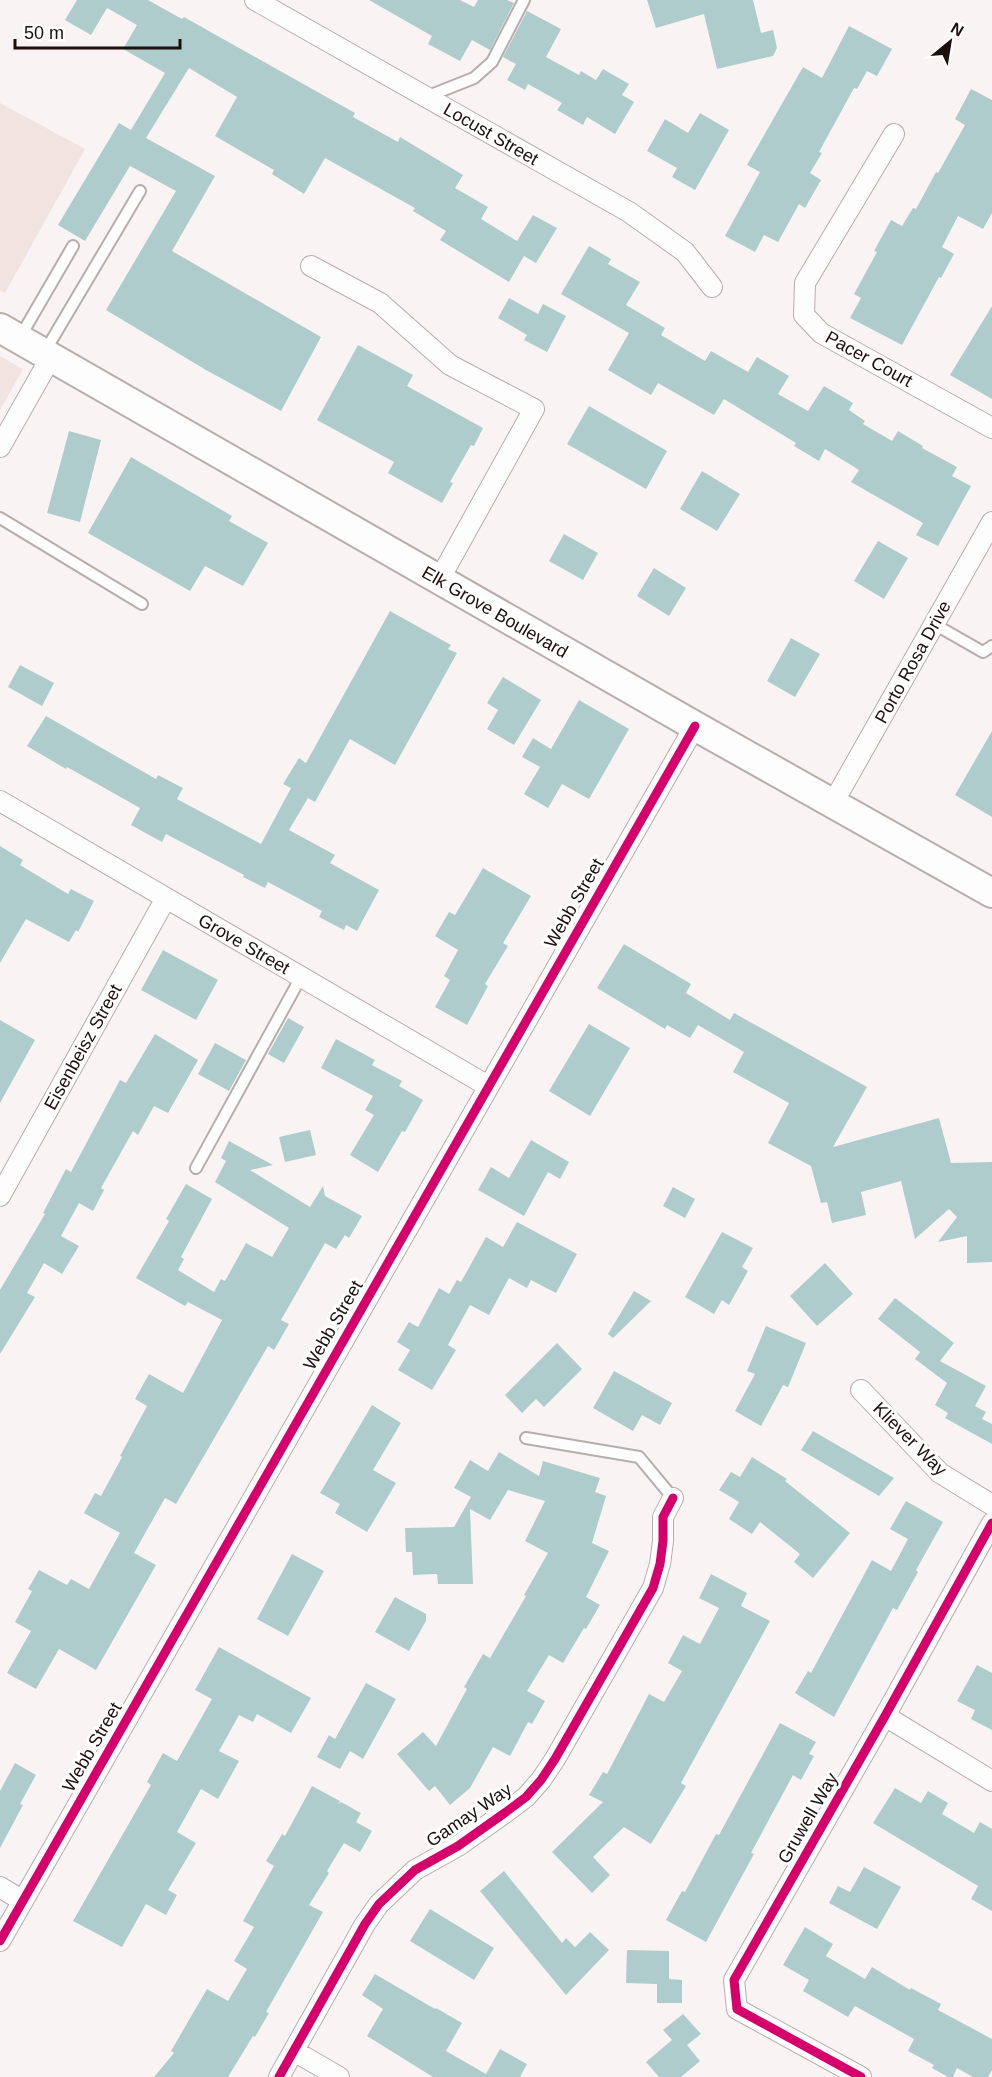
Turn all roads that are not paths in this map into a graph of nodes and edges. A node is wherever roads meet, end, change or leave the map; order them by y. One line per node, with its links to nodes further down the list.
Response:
1 (255, 0): 3 (street, Locust Street)
2 (524, 0): 3 (lane)
3 (426, 97): 8 (street, Locust Street)
4 (894, 134): 11 (street, Pacer Court)
5 (140, 191): 10 (lane)
6 (73, 246): 9 (lane)
7 (311, 266): 15 (street)
8 (712, 287)
9 (10, 333): 10 (main road, Elk Grove Boulevard)
10 (48, 355): 12 (street); 15 (main road, Elk Grove Boulevard)
11 (992, 428)
12 (0, 447)
13 (0, 518): 16 (lane)
14 (992, 522): 17 (street, Porto Rosa Drive)
15 (440, 580): 19 (main road, Elk Grove Boulevard)
16 (142, 604)
17 (934, 624): 18 (lane); 21 (street, Porto Rosa Drive)
18 (992, 646)
19 (694, 726): 21 (main road, Elk Grove Boulevard); 25 (street, Webb Street)
20 (0, 801): 23 (street, Grove Street)
21 (833, 803): 22 (main road, Elk Grove Boulevard)
22 (992, 893)
23 (166, 898): 24 (street, Grove Street); 27 (street, Eisenbeisz Street)
24 (301, 977): 25 (street, Grove Street); 26 (lane)
25 (488, 1086): 36 (street, Webb Street)
26 (196, 1168)
27 (0, 1196)
28 (861, 1390): 31 (street, Kliever Way)
29 (526, 1438): 30 (lane)
30 (673, 1498): 38 (street, Gamay Way)
31 (992, 1505)
32 (992, 1523): 33 (street, Gruwell Way)
33 (885, 1716): 34 (street); 41 (street, Gruwell Way)
34 (992, 1781)
35 (0, 1887): 36 (street)
36 (23, 1901): 37 (street, Webb Street)
37 (0, 1941)
38 (294, 2051): 39 (street, Gamay Way); 40 (street)
39 (279, 2077)
40 (339, 2077)
41 (861, 2077)

